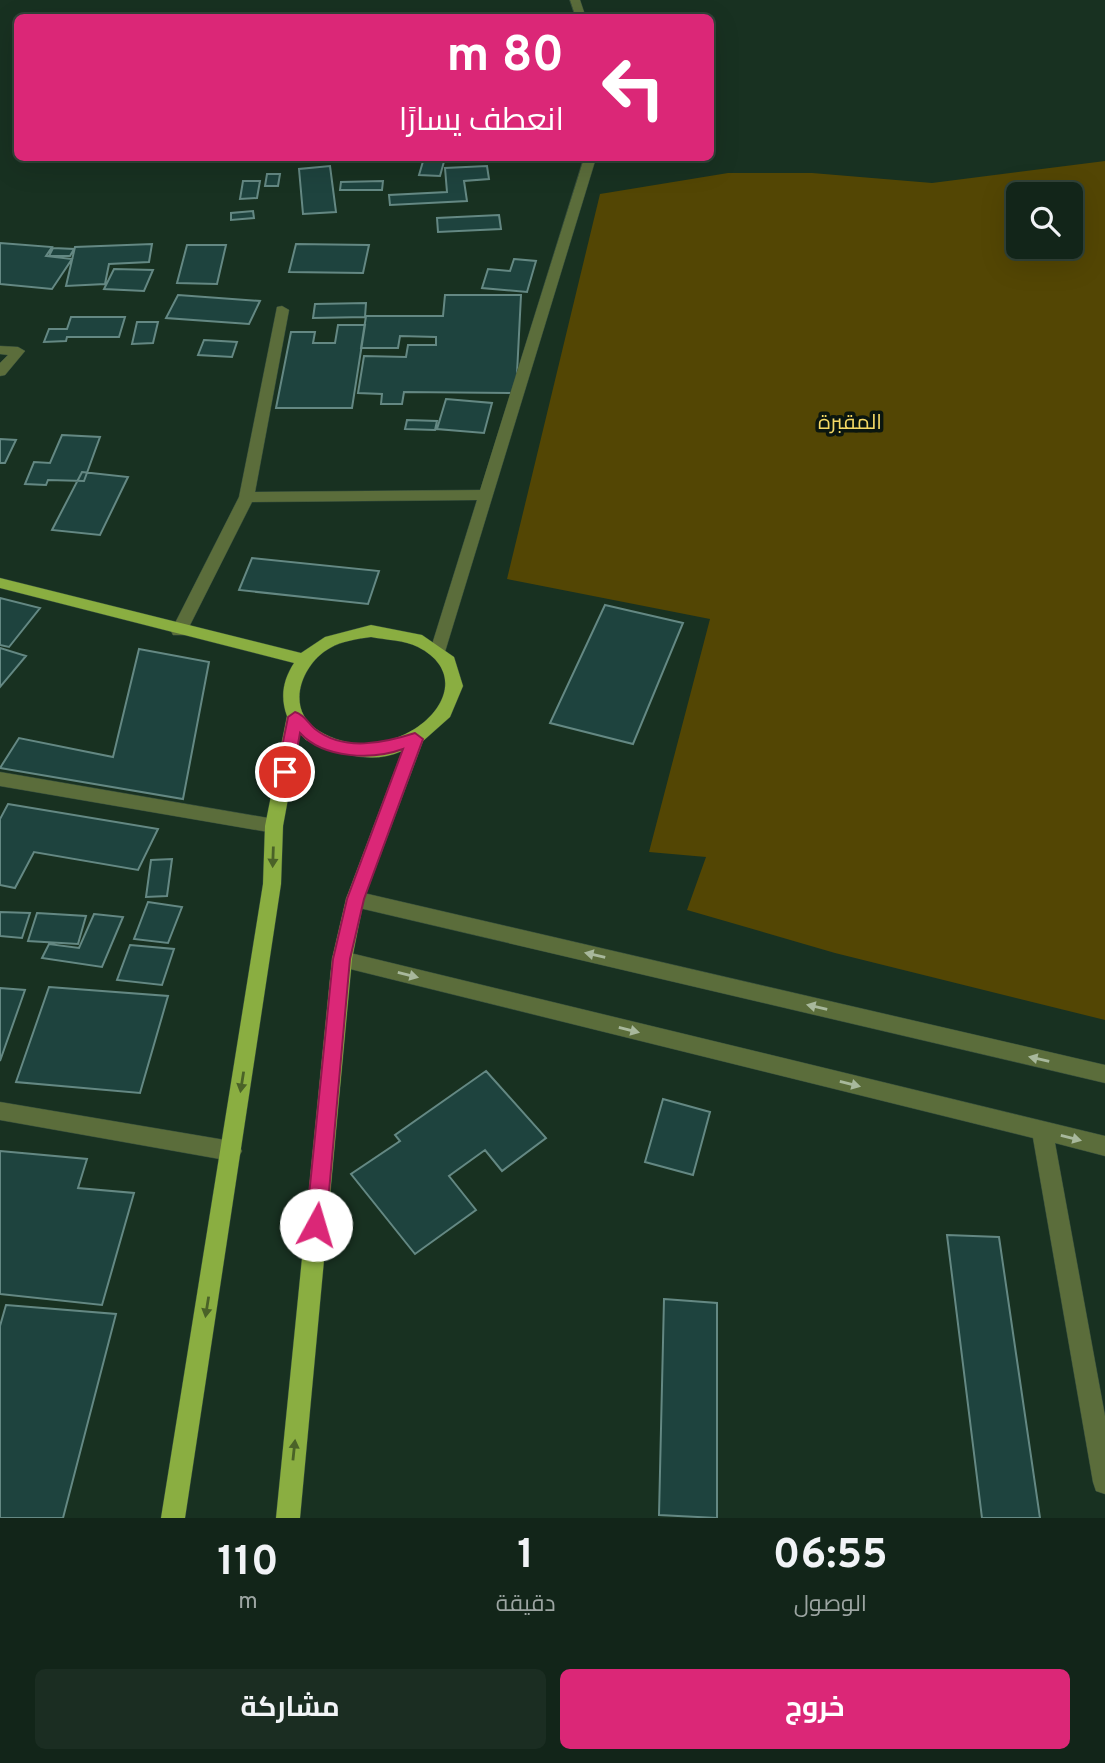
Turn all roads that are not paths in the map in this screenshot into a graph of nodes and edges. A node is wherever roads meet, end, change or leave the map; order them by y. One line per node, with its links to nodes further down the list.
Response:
1 (589, 161): 5 (street)
2 (282, 310): 6 (street)
3 (0, 350): 4 (street)
4 (0, 372)
5 (486, 495): 6 (street); 9 (street)
6 (247, 497): 8 (street)
7 (0, 583): 8 (main road)
8 (179, 631): 10 (main road)
9 (438, 651): 10 (main road); 12 (main road)
10 (304, 660): 11 (main road)
11 (295, 717): 12 (main road); 14 (main road)
12 (415, 739): 15 (main road)
13 (0, 779): 14 (street)
14 (274, 826): 21 (main road, one-way to 21)
15 (355, 899): 16 (main road); 17 (street, one-way to 15)
16 (342, 959): 19 (street, one-way to 19); 24 (main road, one-way to 16)
17 (1105, 1074)
18 (0, 1111): 21 (street)
19 (1042, 1131): 20 (street, one-way to 20); 22 (street)
20 (1105, 1146)
21 (231, 1151): 23 (main road, one-way to 23)
22 (1105, 1482)
23 (173, 1518)
24 (288, 1518)

